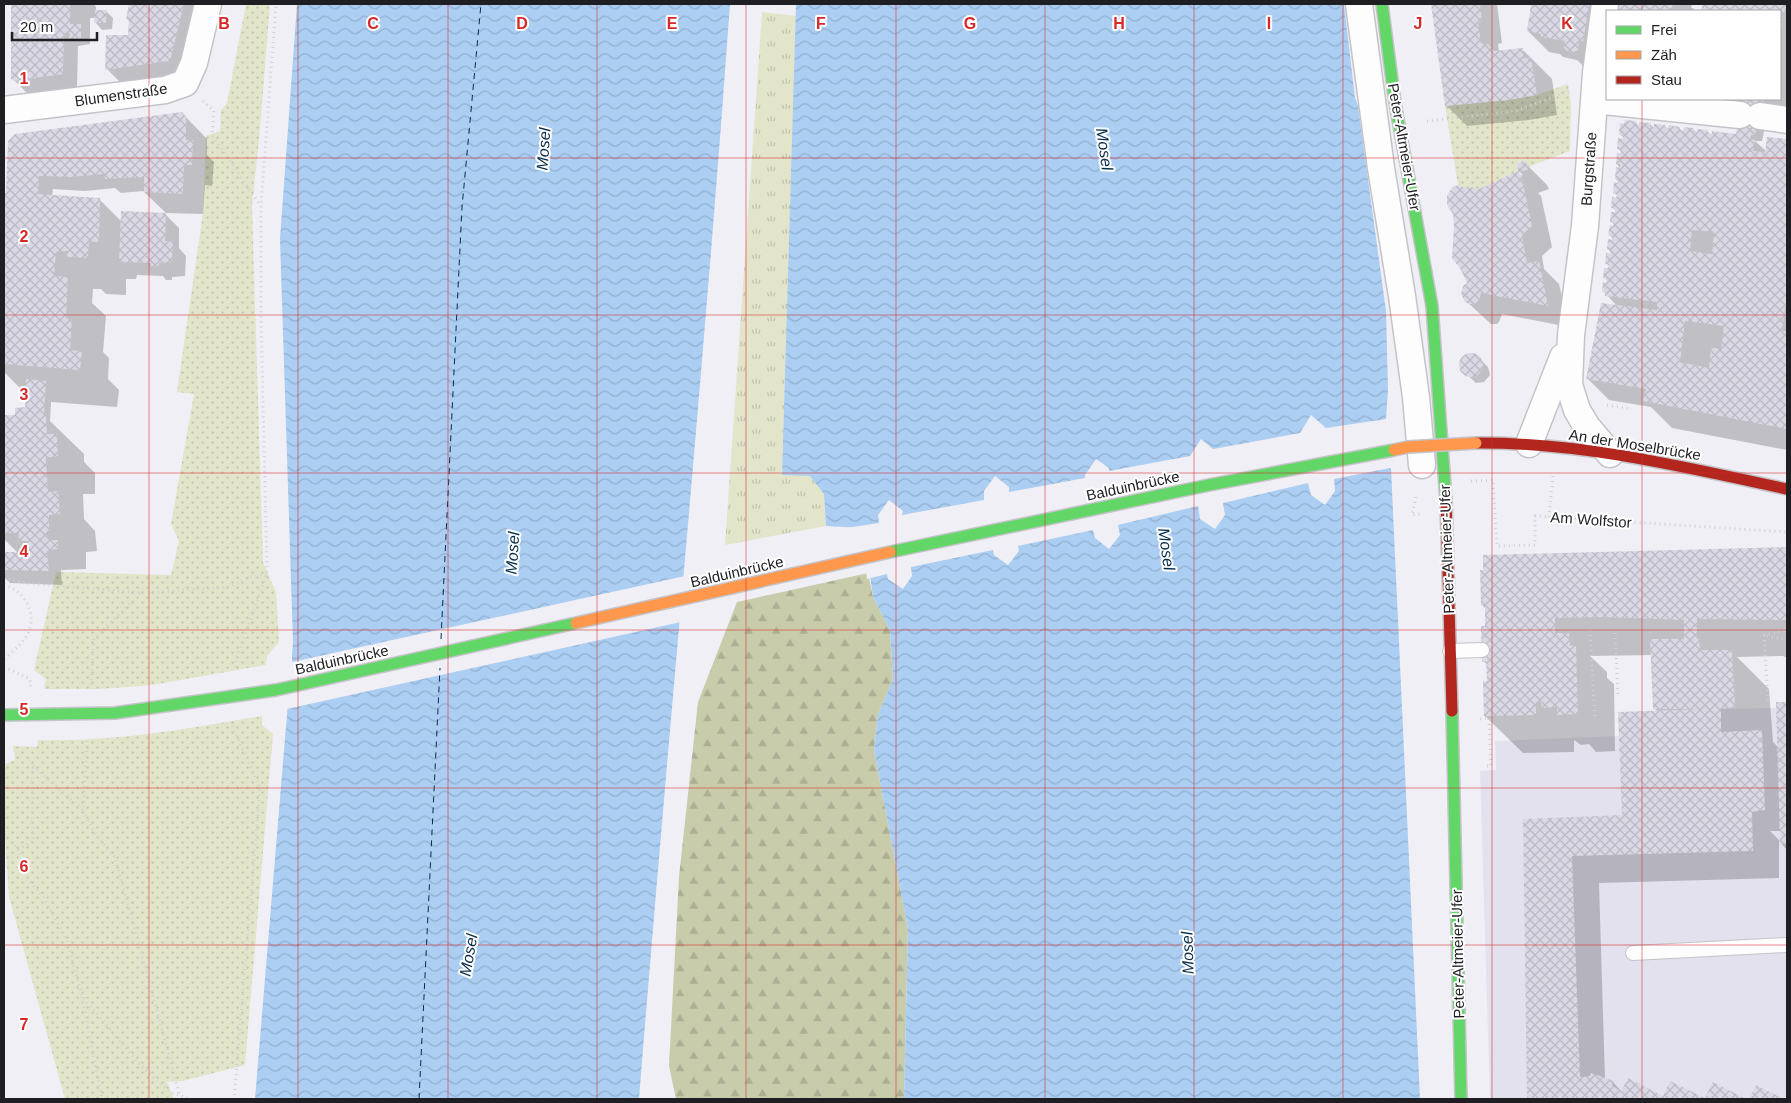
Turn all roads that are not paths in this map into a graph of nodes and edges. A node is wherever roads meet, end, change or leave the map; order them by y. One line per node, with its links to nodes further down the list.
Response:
1 (208, 4): 8 (street, Blumenstraße)
2 (1359, 4): 14 (street, Peter-Altmeier-Ufer)
3 (1382, 4): 17 (street, Peter-Altmeier-Ufer)
4 (1605, 4): 5 (street, Burgstraße)
5 (1583, 95): 6 (street); 10 (street, Burgstraße)
6 (1606, 98)
7 (1625, 100): 9 (street)
8 (4, 110)
9 (1787, 120)
10 (1571, 335): 12 (street, Burgstraße); 13 (street, Burgstraße)
11 (1476, 444): 12 (street, An der Moselbrücke); 18 (street, Balduinbrücke, bridge)
12 (1529, 444): 13 (street, An der Moselbrücke)
13 (1610, 454): 15 (street, An der Moselbrücke)
14 (1422, 465)
15 (1787, 489)
16 (1482, 650): 17 (lane)
17 (1450, 651): 21 (street, Peter-Altmeier-Ufer)
18 (4, 715)
19 (1787, 945): 20 (lane)
20 (1633, 952)
21 (1461, 1099)

